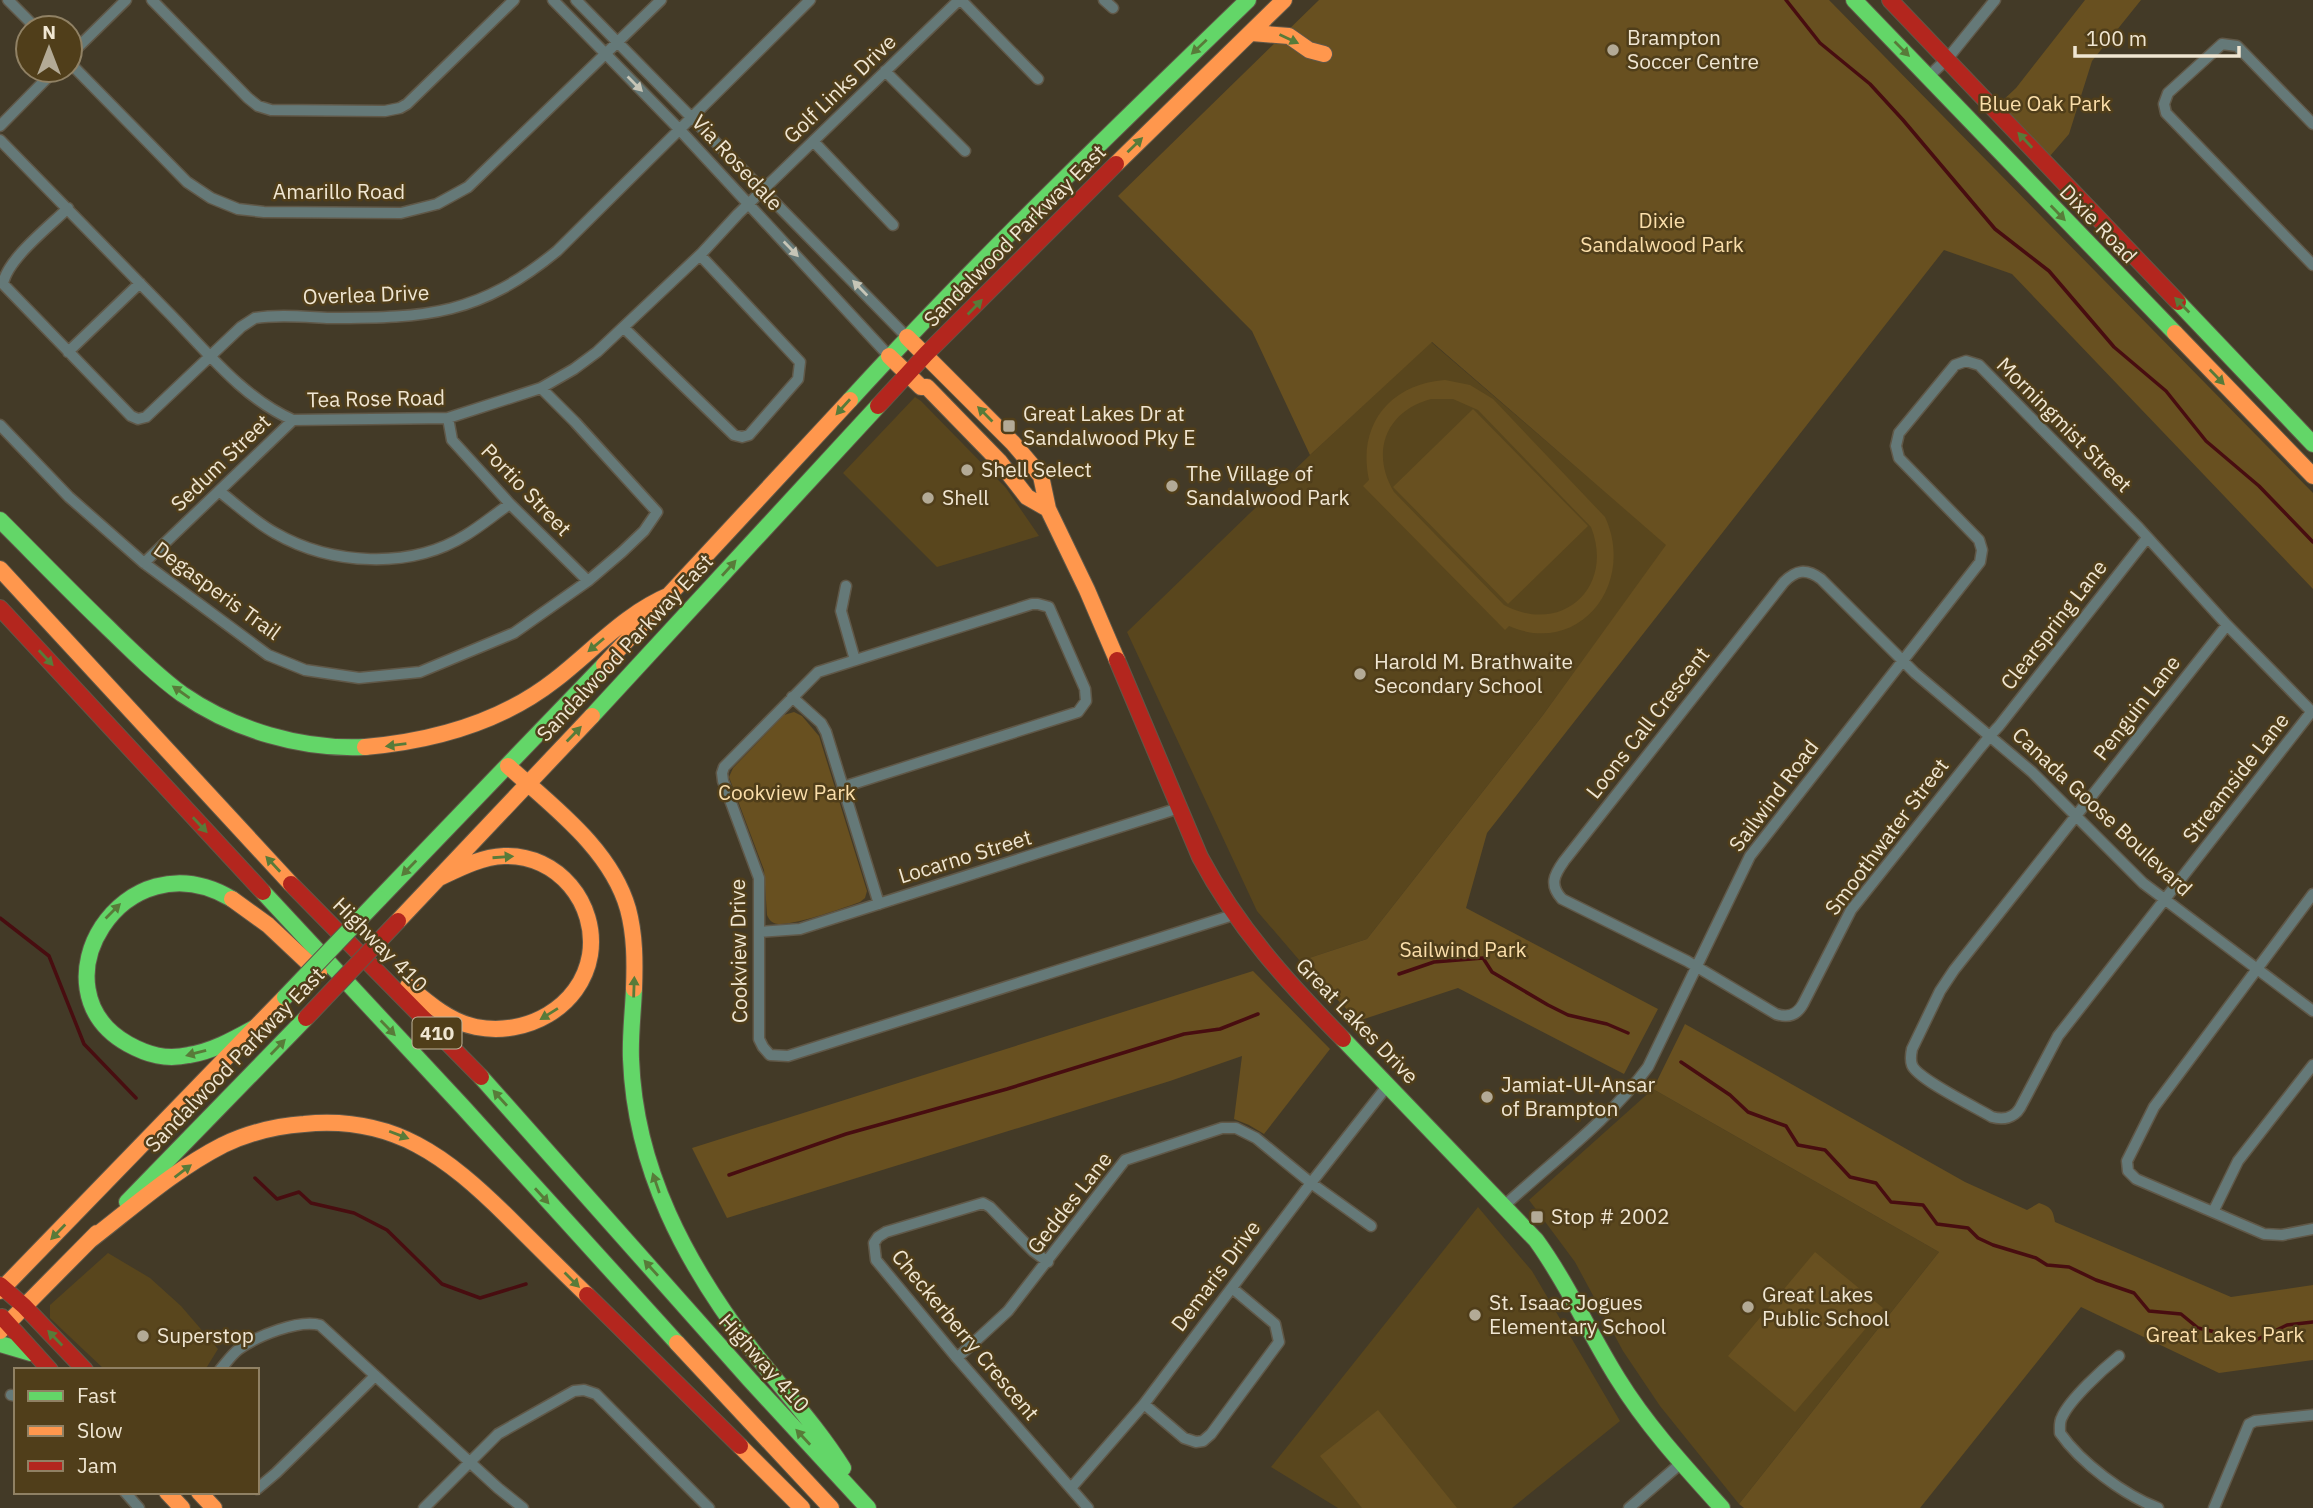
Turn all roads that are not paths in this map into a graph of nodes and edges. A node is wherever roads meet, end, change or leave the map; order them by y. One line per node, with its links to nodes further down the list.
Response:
1 (8, 0): 15 (street)
2 (126, 0): 17 (street)
3 (152, 0): 4 (street)
4 (514, 0)
5 (553, 0): 19 (street, Via Rosedale)
6 (576, 0): 18 (street, Via Rosedale)
7 (661, 0): 18 (street, Amarillo Road)
8 (810, 0): 27 (street, Overlea Drive)
9 (960, 0): 22 (street, Golf Links Drive); 25 (street)
10 (1248, 0): 42 (main road, Sandalwood Parkway East, one-way to 42)
11 (1854, 0): 23 (main road, Dixie Road, one-way to 23)
12 (1890, 0): 21 (main road, Dixie Road)
13 (1995, 0): 21 (street)
14 (1280, 1): 16 (main road, Sandalwood Parkway East)
15 (22, 14)
16 (1252, 33): 20 (main road, one-way to 20); 44 (main road, Sandalwood Parkway East, one-way to 16)
17 (84, 41)
18 (618, 41): 19 (street, Amarillo Road); 27 (street, Via Rosedale)
19 (605, 54): 24 (street, Amarillo Road); 30 (street, Via Rosedale, one-way to 30)
20 (1324, 54)
21 (1948, 58): 23 (street); 52 (main road, Dixie Road, one-way to 21)
22 (885, 71): 32 (street, Golf Links Drive); 33 (street)
23 (1929, 76): 53 (main road, Dixie Road, one-way to 53)
24 (84, 77)
25 (1038, 79)
26 (41, 84): 29 (street)
27 (691, 117): 30 (street, Overlea Drive); 34 (street, Via Rosedale)
28 (2313, 124): 39 (street)
29 (0, 127)
30 (679, 129): 35 (street, Via Rosedale); 45 (street, Overlea Drive)
31 (0, 140): 36 (street, Tea Rose Road)
32 (814, 142): 34 (street, Golf Links Drive); 37 (street)
33 (965, 151)
34 (764, 190): 35 (street, Golf Links Drive); 42 (street, Via Rosedale, one-way to 34)
35 (749, 204): 38 (street, Tea Rose Road); 46 (street, Via Rosedale, one-way to 46)
36 (68, 208): 40 (street, Tea Rose Road); 43 (street)
37 (893, 225)
38 (700, 255): 41 (street, Tea Rose Road); 41 (street)
39 (2313, 265)
40 (140, 283): 43 (street); 45 (street, Tea Rose Road)
41 (624, 328): 48 (street, Tea Rose Road)
42 (908, 337): 44 (main road, Great Lakes Drive); 46 (main road, Sandalwood Parkway East)
43 (68, 352): 45 (street, Overlea Drive)
44 (926, 354): 47 (main road, Sandalwood Parkway East); 56 (main road, Great Lakes Drive, one-way to 44)
45 (211, 356): 50 (street, Tea Rose Road)
46 (889, 356): 47 (main road, Great Lakes Drive); 63 (main road, Sandalwood Parkway East, one-way to 63)
47 (907, 374): 56 (main road, Great Lakes Drive); 72 (main road, Sandalwood Parkway East, one-way to 47)
48 (541, 388): 49 (street, Tea Rose Road); 61 (street, Degasperis Trail)
49 (448, 418): 50 (street, Tea Rose Road); 55 (street, Portio Street)
50 (293, 420): 54 (street, Sedum Street)
51 (0, 425): 59 (street, Degasperis Trail)
52 (2313, 444)
53 (2313, 477)
54 (219, 491): 55 (street); 59 (street, Sedum Street)
55 (510, 504): 61 (street, Portio Street)
56 (1048, 509): 74 (main road, Great Lakes Drive)
57 (0, 520): 63 (main road, one-way to 57)
58 (2147, 538): 65 (street, Morningmist Street); 67 (street, Morningmist Street); 70 (street, Clearspring Lane)
59 (145, 563): 61 (street, Degasperis Trail)
60 (0, 569): 78 (main road, Highway 410 / 410, one-way to 60)
61 (589, 581)
62 (846, 586): 66 (street)
63 (672, 594): 71 (main road, Sandalwood Parkway East)
64 (0, 608): 85 (main road, 410, one-way to 85)
65 (2227, 625): 69 (street, Morningmist Street); 75 (street, Penguin Lane)
66 (855, 660): 68 (street, Cookview Drive); 73 (street, Cookview Drive)
67 (1902, 661): 70 (street, Canada Goose Boulevard); 83 (street, Sailwind Road); 83 (street, Loons Call Crescent)
68 (792, 696): 73 (street); 82 (street, Cookview Drive)
69 (2312, 712): 79 (street, Streamside Lane)
70 (1990, 736): 75 (street, Canada Goose Boulevard); 83 (street, Smoothwater Street)
71 (508, 766): 72 (main road); 87 (main road, Sandalwood Parkway East, one-way to 87, bridge)
72 (527, 783): 76 (main road, Sandalwood Parkway East); 118 (main road, one-way to 72)
73 (843, 787): 80 (street)
74 (1179, 808): 80 (street, Locarno Street); 81 (main road, Great Lakes Drive)
75 (2076, 815): 79 (street, Canada Goose Boulevard); 79 (street, Penguin Lane)
76 (439, 878): 78 (main road, one-way to 78); 95 (main road, Sandalwood Parkway East, one-way to 76, bridge)
77 (2313, 894): 84 (street)
78 (303, 897): 118 (main road, Highway 410 / 410, one-way to 78)
79 (2165, 901): 84 (street, Canada Goose Boulevard)
80 (879, 904): 82 (street, Locarno Street)
81 (1233, 915): 82 (street, Cookview Drive); 89 (main road, Great Lakes Drive)
82 (760, 932)
83 (1696, 965): 91 (street, Sailwind Road)
84 (2259, 969): 86 (street, Canada Goose Boulevard); 92 (street)
85 (366, 1005): 87 (main road, one-way to 85); 126 (main road, 410, one-way to 126)
86 (2313, 1011)
87 (258, 1026): 97 (main road, Sandalwood Parkway East, one-way to 97)
88 (2313, 1065): 92 (street)
89 (1388, 1085): 90 (street, Demaris Drive); 91 (main road, Great Lakes Drive)
90 (1311, 1183): 93 (street, Geddes Lane); 96 (street, Geddes Lane); 98 (street, Demaris Drive)
91 (1504, 1206): 112 (main road, Great Lakes Drive)
92 (2213, 1212): 94 (street)
93 (1371, 1226)
94 (2313, 1229)
95 (89, 1241): 99 (main road, Sandalwood Parkway East); 125 (main road, one-way to 125)
96 (1048, 1262): 104 (street, Geddes Lane); 104 (street, Checkerberry Crescent)
97 (1, 1288): 99 (main road)
98 (1232, 1288): 109 (street, Demaris Drive); 109 (street)
99 (24, 1306): 100 (main road, Sandalwood Parkway East); 106 (main road, one-way to 99)
100 (3, 1323): 102 (main road)
101 (0, 1344): 102 (main road)
102 (35, 1354): 105 (main road)
103 (2119, 1356): 130 (street)
104 (957, 1358): 114 (street, Checkerberry Crescent)
105 (48, 1368)
106 (83, 1368)
107 (222, 1368): 108 (street)
108 (375, 1376): 111 (street); 113 (street)
109 (1144, 1404): 114 (street, Demaris Drive)
110 (2313, 1415): 131 (street)
111 (470, 1462): 122 (street); 123 (street); 124 (street)
112 (1680, 1464): 128 (street); 129 (main road, Great Lakes Drive)
113 (259, 1487)
114 (1070, 1488): 127 (street, Checkerberry Crescent)
115 (127, 1494): 119 (street)
116 (169, 1494): 120 (main road)
117 (201, 1494): 121 (main road)
118 (867, 1507)
119 (139, 1508)
120 (182, 1508)
121 (214, 1508)
122 (424, 1508)
123 (523, 1508)
124 (709, 1508)
125 (803, 1508)
126 (831, 1508)
127 (1088, 1508)
128 (1629, 1508)
129 (1722, 1508)
130 (2158, 1508)
131 (2214, 1508)

